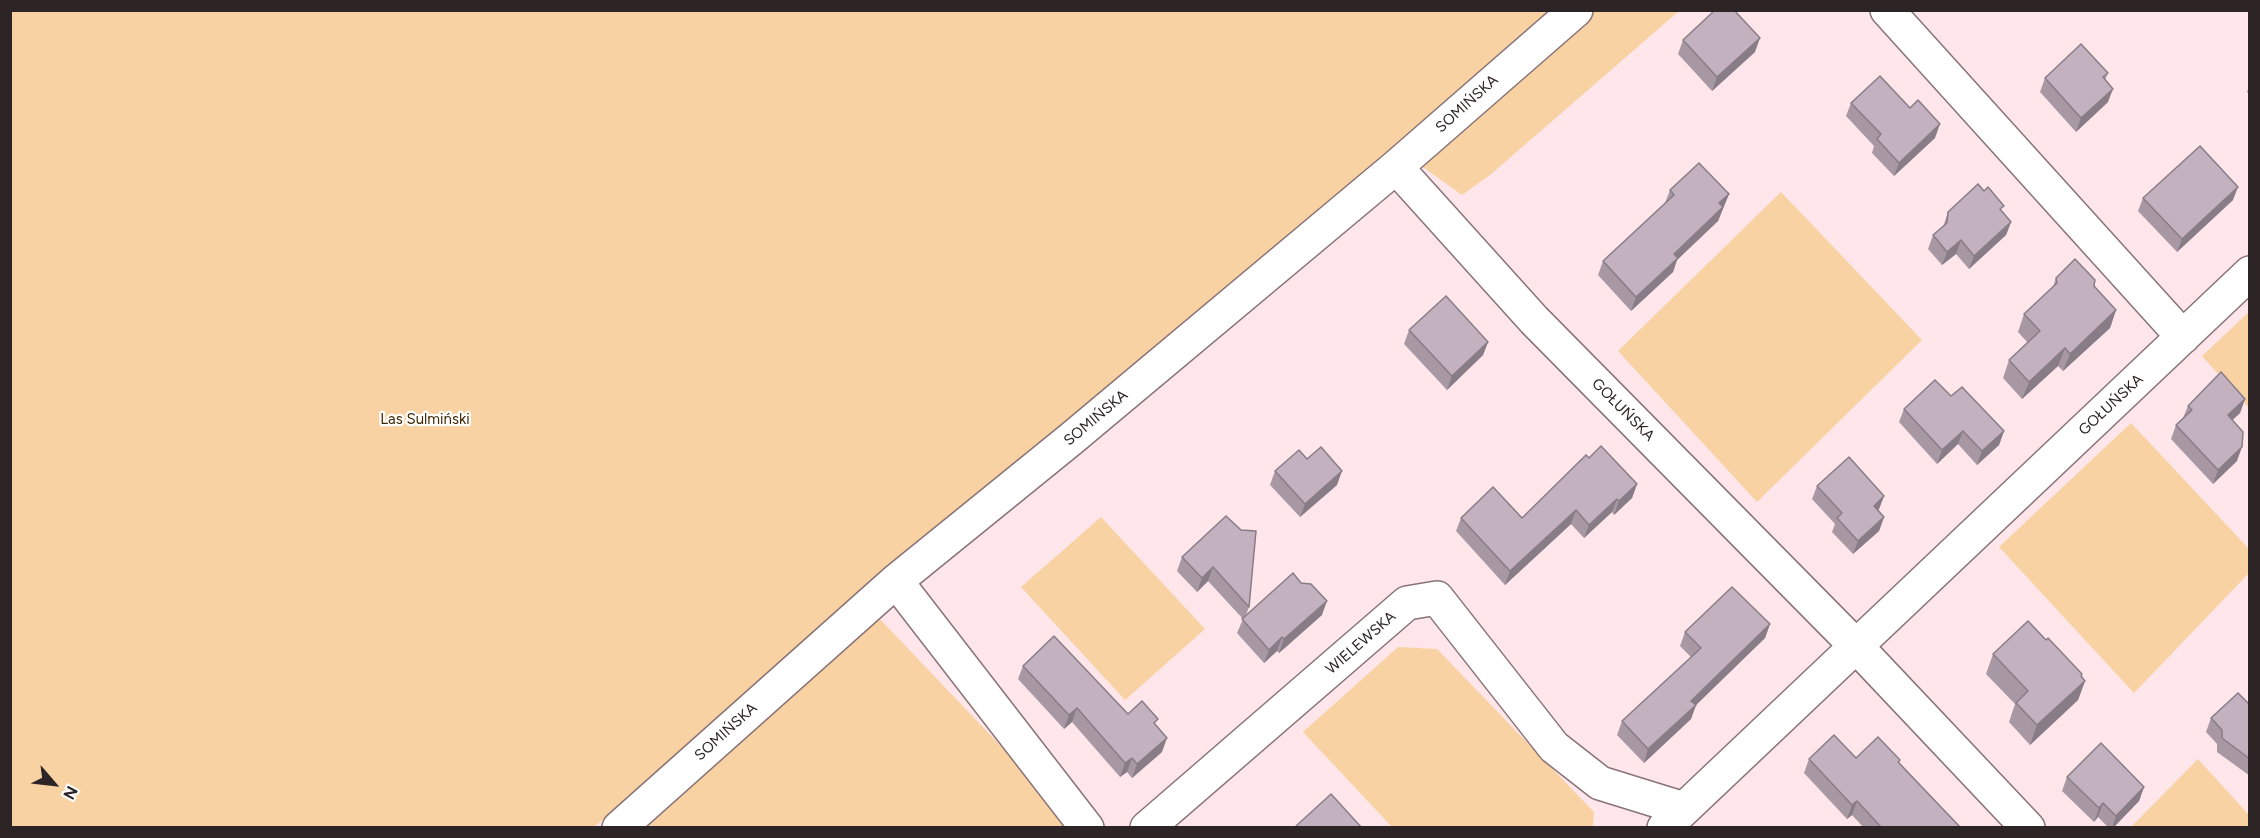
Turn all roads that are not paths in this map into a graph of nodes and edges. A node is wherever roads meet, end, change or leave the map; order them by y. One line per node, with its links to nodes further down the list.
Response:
1 (1576, 10): 3 (street, SOMIŃSKA)
2 (1887, 10): 5 (street)
3 (1396, 167): 6 (street, SOMIŃSKA); 7 (street, GOŁUŃSKA)
4 (2250, 273): 5 (street, GOŁUŃSKA)
5 (2182, 337): 7 (street, GOŁUŃSKA)
6 (896, 581): 9 (street, SOMIŃSKA); 10 (street)
7 (1856, 646): 8 (street, GOŁUŃSKA); 12 (street, GOŁUŃSKA)
8 (1674, 818): 11 (street, WIELEWSKA)
9 (619, 828)
10 (1087, 828)
11 (1147, 828)
12 (2028, 828)

